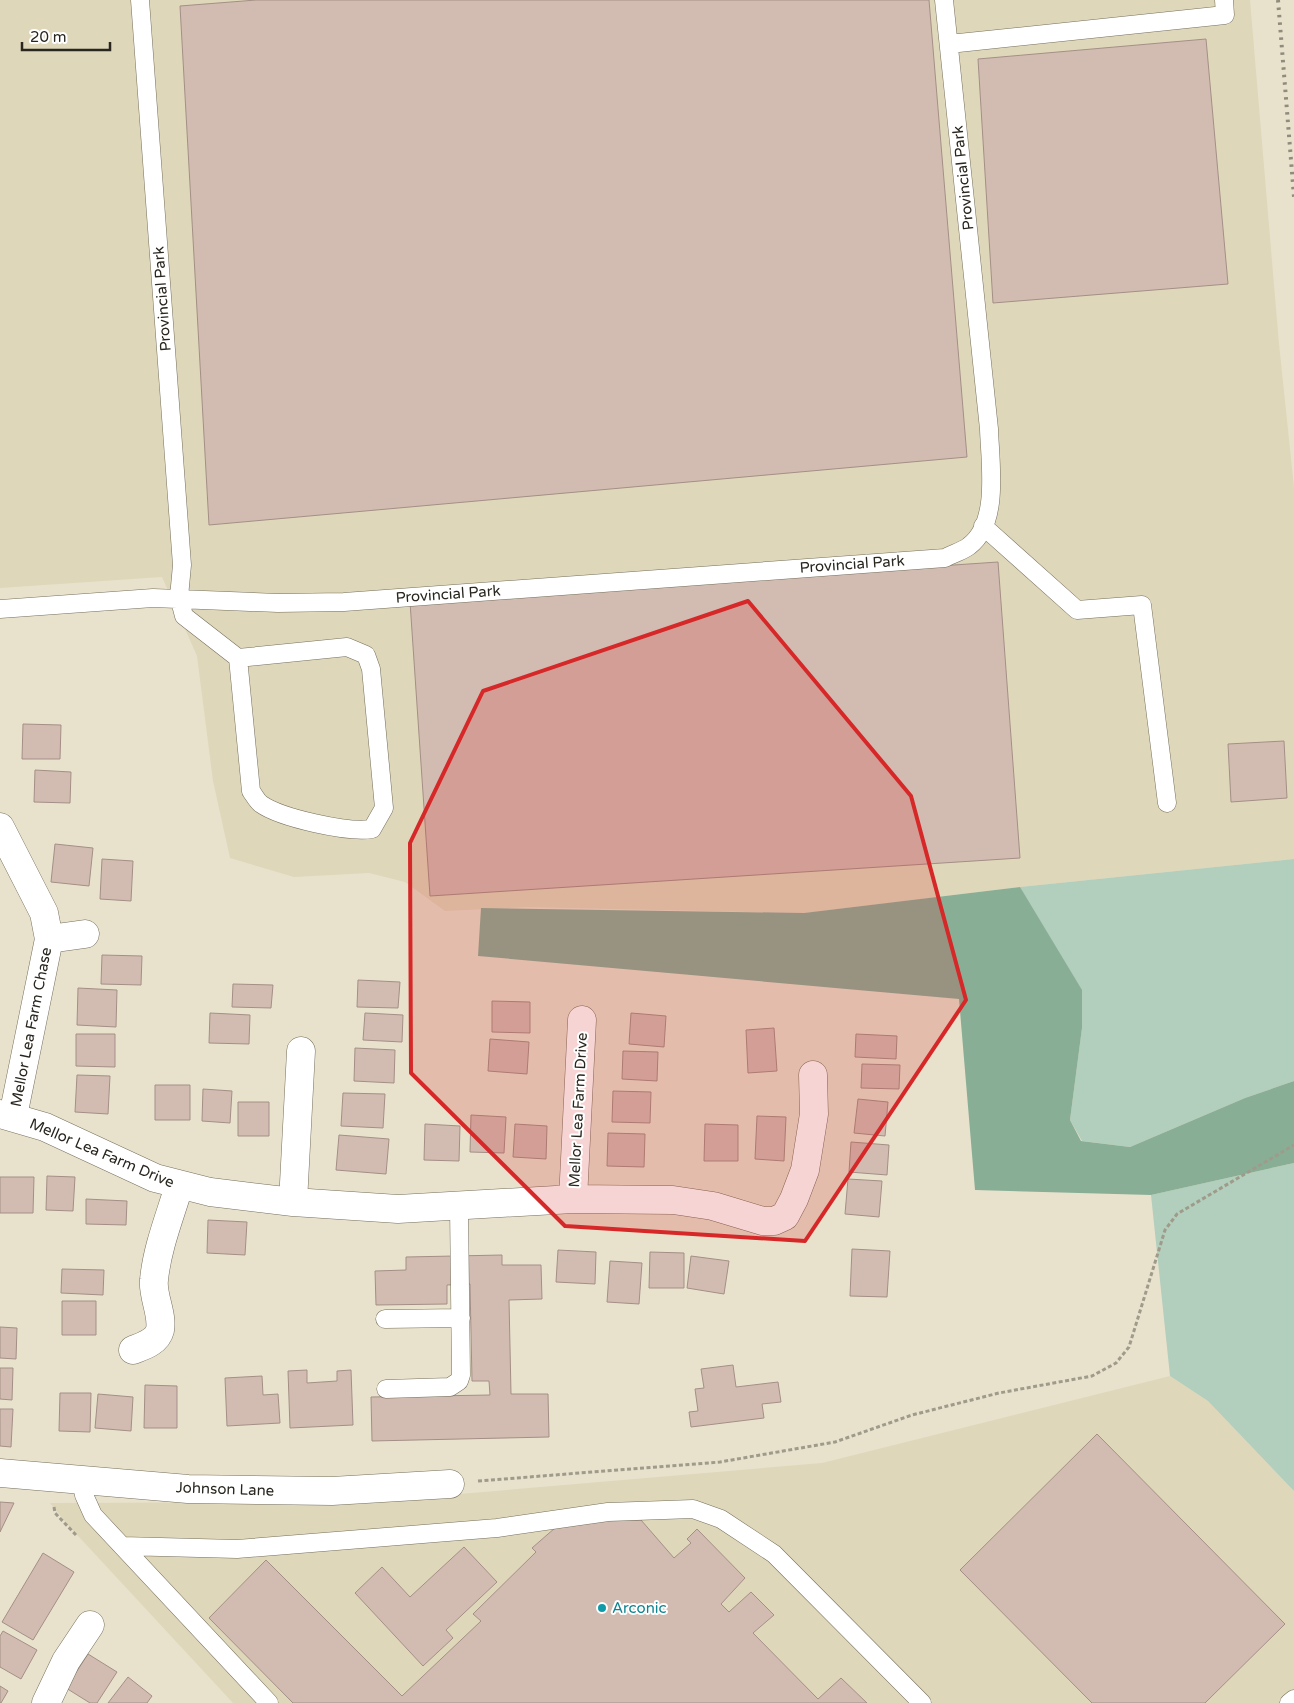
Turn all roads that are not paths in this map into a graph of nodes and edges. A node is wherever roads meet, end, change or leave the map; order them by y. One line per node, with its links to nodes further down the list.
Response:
1 (140, 0): 6 (lane, Provincial Park)
2 (944, 0): 4 (lane, Provincial Park)
3 (1224, 0): 4 (lane)
4 (949, 44): 5 (lane, Provincial Park)
5 (984, 526): 6 (lane, Provincial Park); 9 (lane)
6 (179, 598): 7 (lane, Provincial Park); 8 (lane)
7 (0, 609)
8 (238, 658): 8 (lane)
9 (1167, 804)
10 (0, 827): 12 (street, Mellor Lea Farm Chase)
11 (85, 934): 12 (street, Mellor Lea Farm Chase)
12 (49, 938): 16 (street, Mellor Lea Farm Chase)
13 (582, 1020): 18 (street, Mellor Lea Farm Drive)
14 (301, 1051): 19 (street)
15 (813, 1074): 18 (street, Mellor Lea Farm Drive)
16 (7, 1115): 17 (street, Mellor Lea Farm Drive)
17 (179, 1186): 19 (street, Mellor Lea Farm Drive); 23 (street)
18 (573, 1199): 20 (street, Mellor Lea Farm Drive)
19 (293, 1202): 20 (street, Mellor Lea Farm Drive)
20 (458, 1207): 21 (lane)
21 (461, 1318): 22 (lane); 24 (lane)
22 (385, 1319)
23 (133, 1350)
24 (386, 1389)
25 (0, 1473): 26 (street, Johnson Lane)
26 (81, 1479): 27 (street, Johnson Lane); 28 (lane)
27 (450, 1484)
28 (122, 1546): 32 (lane); 33 (lane)
29 (90, 1626): 31 (street)
30 (1294, 1699): 34 (lane)
31 (46, 1703)
32 (269, 1703)
33 (922, 1703)
34 (1289, 1703)

